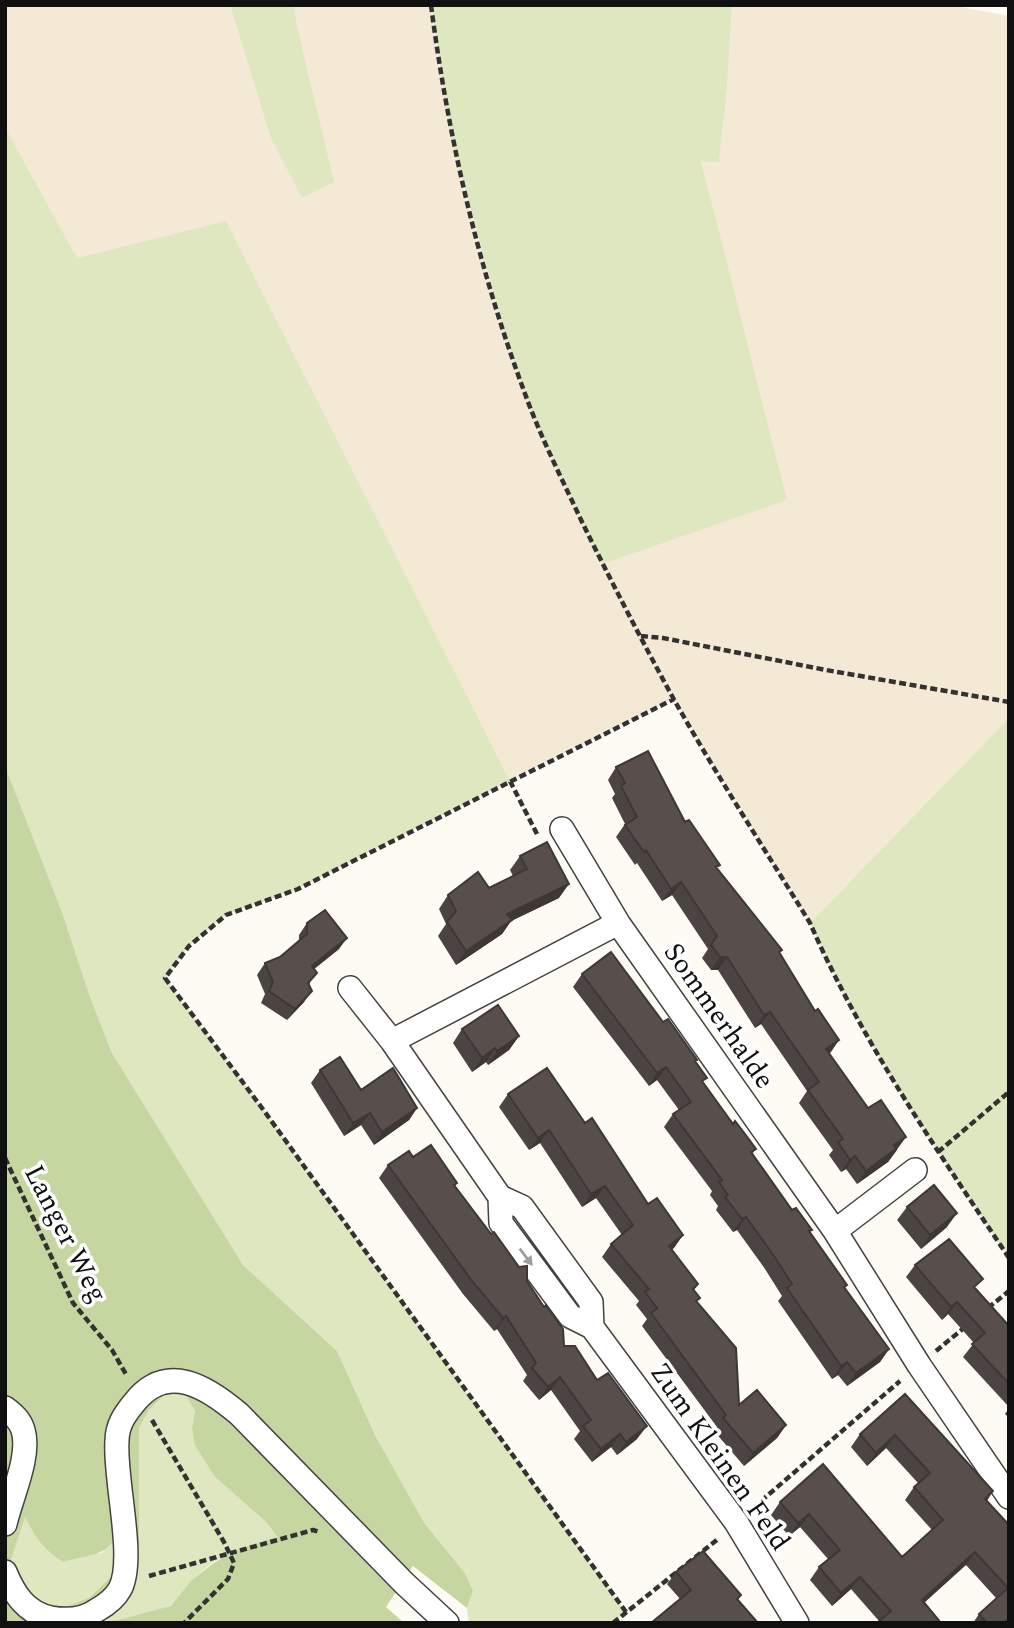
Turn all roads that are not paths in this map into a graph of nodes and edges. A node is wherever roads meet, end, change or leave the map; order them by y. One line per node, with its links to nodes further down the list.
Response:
1 (562, 829): 2 (street, Sommerhalde)
2 (618, 923): 4 (street); 6 (street, Sommerhalde)
3 (350, 988): 4 (street, Zum Kleinen Feld)
4 (392, 1041): 12 (street, Zum Kleinen Feld)
5 (915, 1170): 6 (street)
6 (835, 1231): 8 (street, Sommerhalde)
7 (5, 1408): 9 (street)
8 (1009, 1497)
9 (5, 1524)
10 (5, 1572): 11 (street)
11 (447, 1623)
12 (797, 1623)

